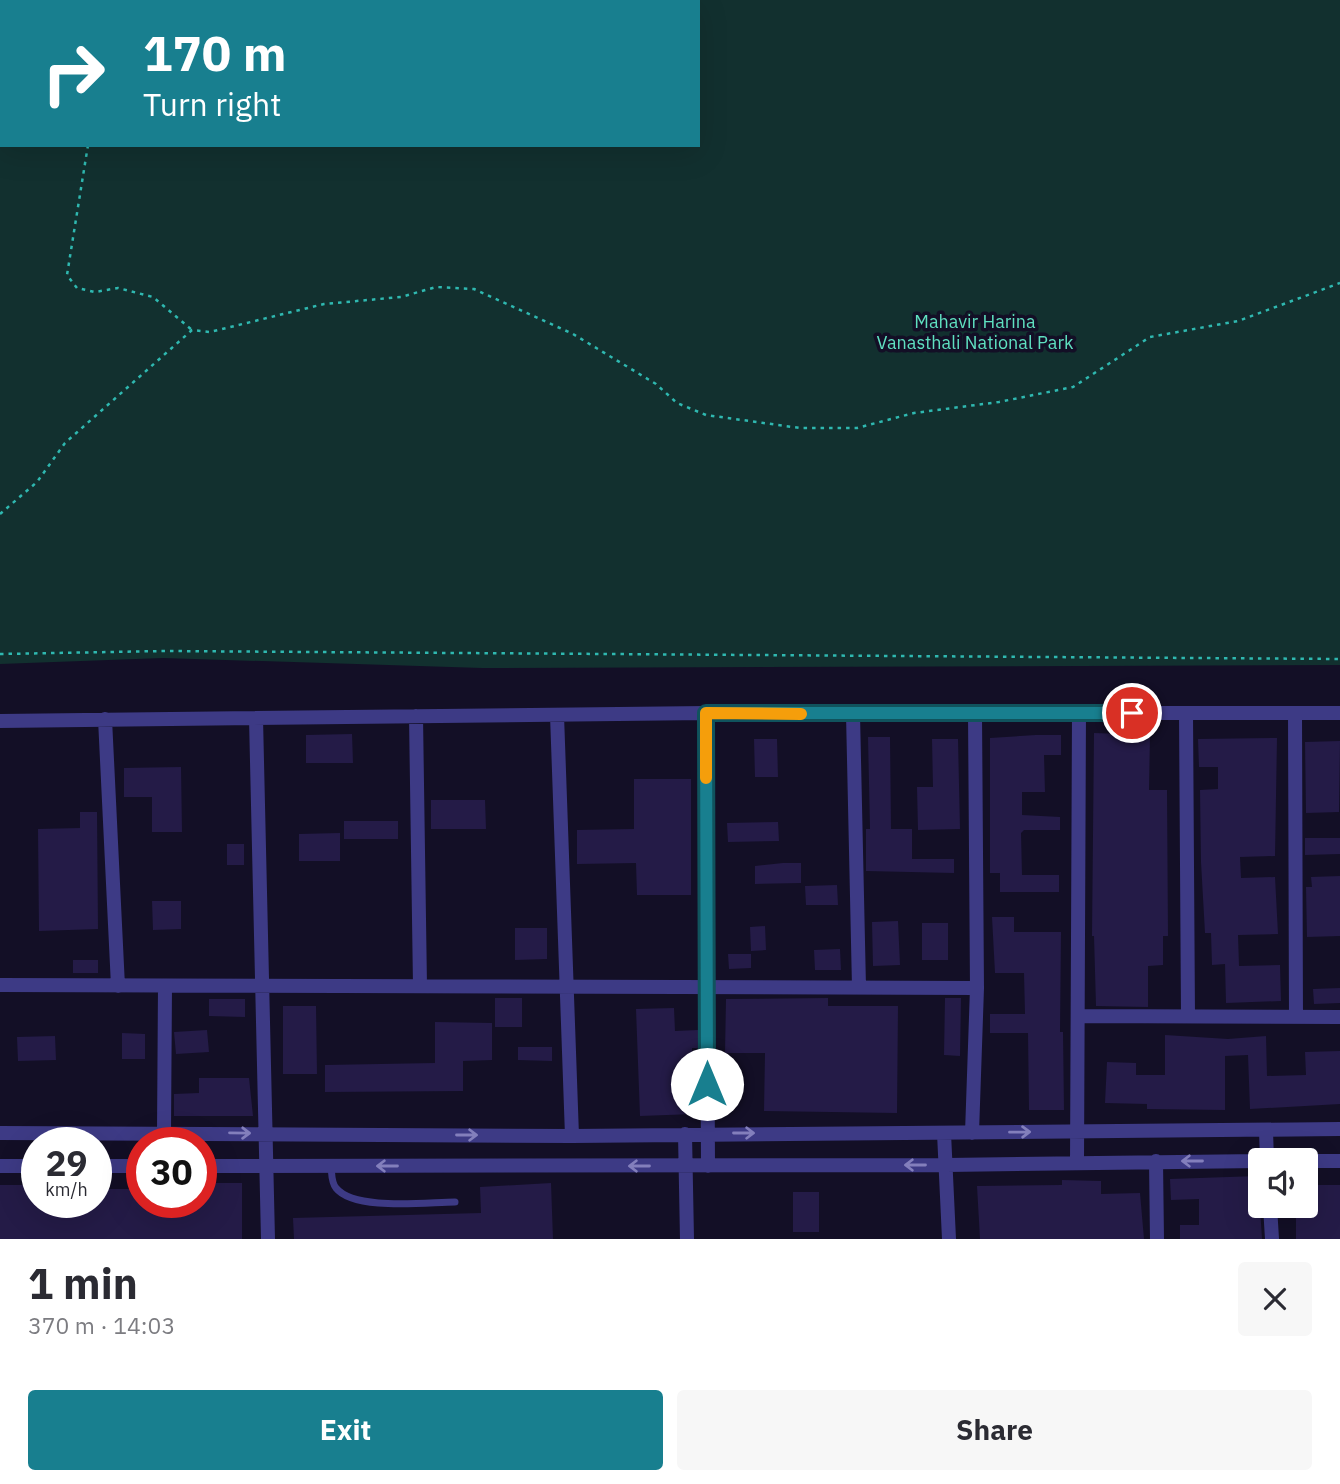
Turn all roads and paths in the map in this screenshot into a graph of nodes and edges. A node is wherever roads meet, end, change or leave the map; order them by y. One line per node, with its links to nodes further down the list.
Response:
1 (88, 147): 3 (path)
2 (1340, 283): 3 (path)
3 (192, 330): 4 (path)
4 (0, 514)
5 (0, 654): 6 (path)
6 (1340, 659)
7 (1079, 712): 9 (street); 12 (street); 28 (street)
8 (706, 713): 13 (street); 14 (street); 25 (street)
9 (1185, 713): 10 (street); 29 (street)
10 (1295, 713): 11 (street); 30 (street)
11 (1340, 713)
12 (975, 714): 14 (street); 27 (street)
13 (557, 715): 15 (street); 24 (street)
14 (853, 715): 26 (street)
15 (416, 716): 16 (street); 23 (street)
16 (256, 718): 17 (street); 22 (street)
17 (105, 719): 18 (street); 20 (street)
18 (0, 721)
19 (0, 985): 20 (street)
20 (118, 986): 21 (street)
21 (164, 986): 22 (street); 32 (street)
22 (264, 986): 23 (street); 42 (street)
23 (420, 986): 24 (street)
24 (565, 987): 25 (street); 44 (street)
25 (706, 987): 26 (street); 39 (street)
26 (859, 987): 27 (street)
27 (976, 988): 41 (street)
28 (1078, 1016): 29 (street); 34 (street)
29 (1188, 1016): 30 (street)
30 (1296, 1017): 31 (street)
31 (1340, 1017)
32 (164, 1127)
33 (1340, 1129): 35 (street)
34 (1079, 1131): 35 (street); 41 (street, one-way to 34); 50 (street)
35 (1266, 1131): 45 (street)
36 (126, 1132): 37 (street)
37 (0, 1133)
38 (217, 1133): 42 (street, one-way to 42)
39 (707, 1133): 40 (street, one-way to 40); 43 (street); 57 (street)
40 (944, 1133): 41 (street); 51 (street)
41 (972, 1133)
42 (267, 1134): 44 (street, one-way to 44); 58 (street)
43 (685, 1134): 44 (street); 56 (street)
44 (572, 1136)
45 (1267, 1148)
46 (1156, 1161): 47 (street, one-way to 46); 50 (street); 64 (street)
47 (1248, 1161)
48 (1318, 1161): 49 (street)
49 (1340, 1161)
50 (1077, 1163): 51 (street)
51 (947, 1165): 57 (street, one-way to 57); 63 (street)
52 (0, 1166): 53 (street)
53 (21, 1166)
54 (217, 1166): 58 (street)
55 (331, 1166): 56 (street, one-way to 55); 58 (street); 59 (lane)
56 (685, 1166): 57 (street); 62 (street)
57 (708, 1166)
58 (268, 1167): 61 (street)
59 (455, 1202)
60 (1271, 1218): 65 (street)
61 (268, 1239)
62 (687, 1239)
63 (948, 1239)
64 (1157, 1239)
65 (1272, 1239)

